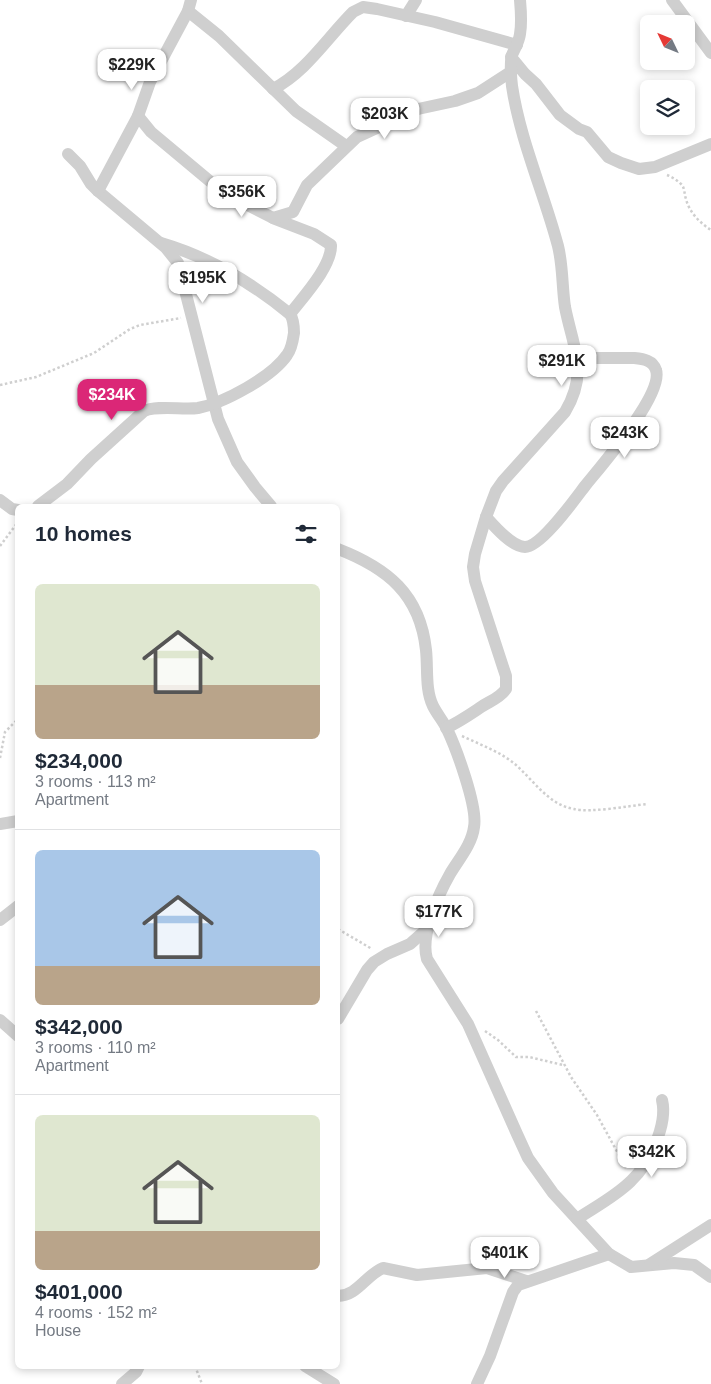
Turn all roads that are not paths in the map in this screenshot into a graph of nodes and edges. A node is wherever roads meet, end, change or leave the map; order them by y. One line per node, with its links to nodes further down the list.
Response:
1 (416, 0): 5 (street)
2 (520, 0): 6 (street)
3 (672, 0): 7 (street)
4 (189, 5): 10 (street); 11 (street)
5 (406, 16): 6 (street); 10 (street)
6 (517, 45): 8 (street)
7 (711, 53)
8 (512, 57): 9 (street); 12 (street)
9 (512, 71): 13 (street); 19 (street)
10 (273, 89): 13 (street)
11 (138, 116): 15 (street); 16 (street)
12 (711, 144)
13 (346, 146): 16 (street)
14 (68, 154): 15 (street)
15 (98, 191): 17 (street)
16 (273, 218): 18 (street)
17 (161, 243): 18 (street); 20 (street)
18 (290, 314): 20 (street)
19 (577, 358): 25 (street); 25 (street)
20 (215, 403): 22 (street); 23 (street)
21 (0, 500): 24 (street)
22 (41, 504)
23 (270, 504)
24 (15, 510)
25 (486, 517): 27 (street)
26 (340, 550): 27 (street)
27 (447, 729): 32 (street)
28 (15, 822): 29 (street)
29 (0, 824)
30 (15, 908): 31 (street)
31 (0, 920)
32 (427, 929): 33 (street); 37 (street)
33 (341, 1004)
34 (0, 1020): 35 (street)
35 (15, 1033)
36 (662, 1100): 37 (street)
37 (577, 1219): 39 (street)
38 (711, 1225): 40 (street)
39 (609, 1254): 40 (street); 42 (street)
40 (648, 1265): 41 (street)
41 (711, 1277)
42 (526, 1281): 43 (street); 48 (street)
43 (340, 1296)
44 (138, 1369): 46 (street)
45 (311, 1369): 47 (street)
46 (122, 1384)
47 (334, 1384)
48 (476, 1384)

